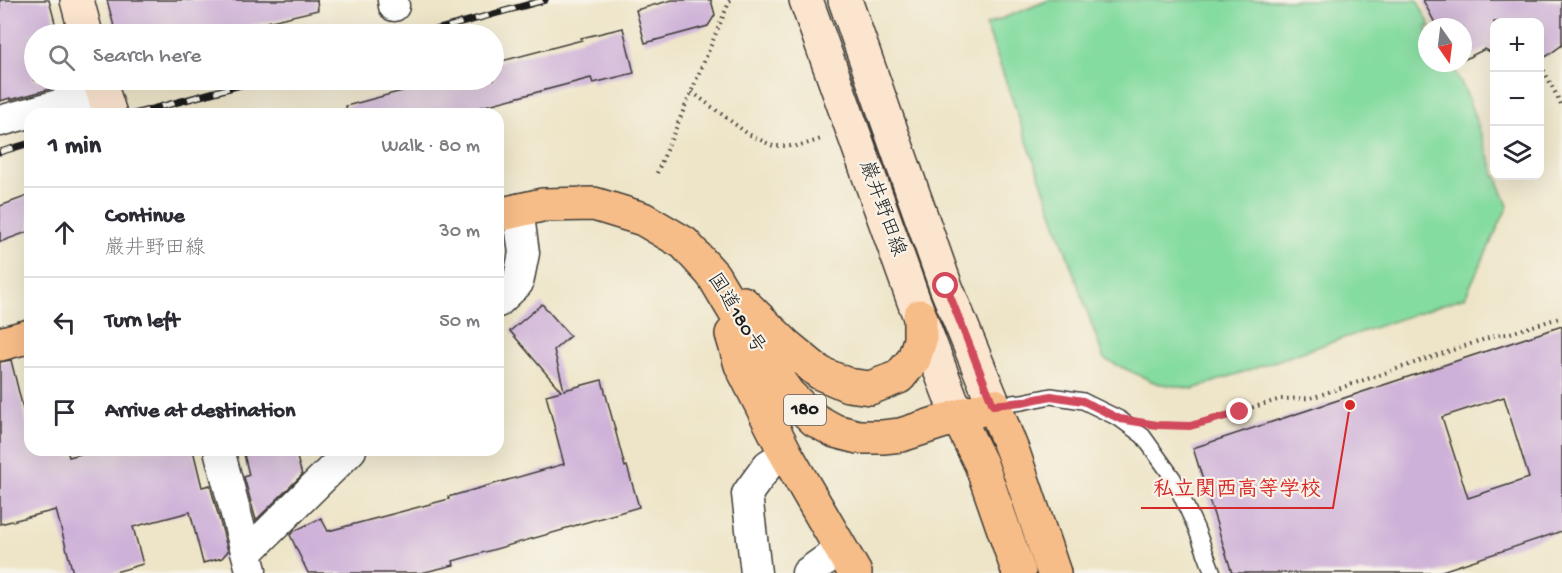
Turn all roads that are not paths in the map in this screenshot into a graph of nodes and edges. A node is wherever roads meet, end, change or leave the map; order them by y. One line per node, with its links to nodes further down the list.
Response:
1 (77, 0): 4 (main road)
2 (806, 0): 12 (main road, 巌井野田線)
3 (845, 0): 15 (main road, 巌井野田線)
4 (83, 24)
5 (104, 96): 6 (street)
6 (54, 108)
7 (24, 115): 8 (street)
8 (0, 121)
9 (508, 212): 10 (highway, 国道180号 / 180); 11 (street)
10 (713, 275): 12 (highway); 16 (highway, 国道180号 / 180); 17 (highway)
11 (504, 297)
12 (920, 316): 16 (main road, 巌井野田線)
13 (24, 338): 14 (highway)
14 (0, 344)
15 (993, 405): 16 (highway, 国道180号 / 180); 25 (highway); 26 (lane)
16 (958, 417): 24 (highway)
17 (786, 454): 20 (highway); 22 (street)
18 (221, 456): 21 (street)
19 (346, 456): 21 (street)
20 (848, 561): 23 (street)
21 (250, 563)
22 (756, 573)
23 (807, 573)
24 (1019, 573)
25 (1054, 573)
26 (1213, 573)

